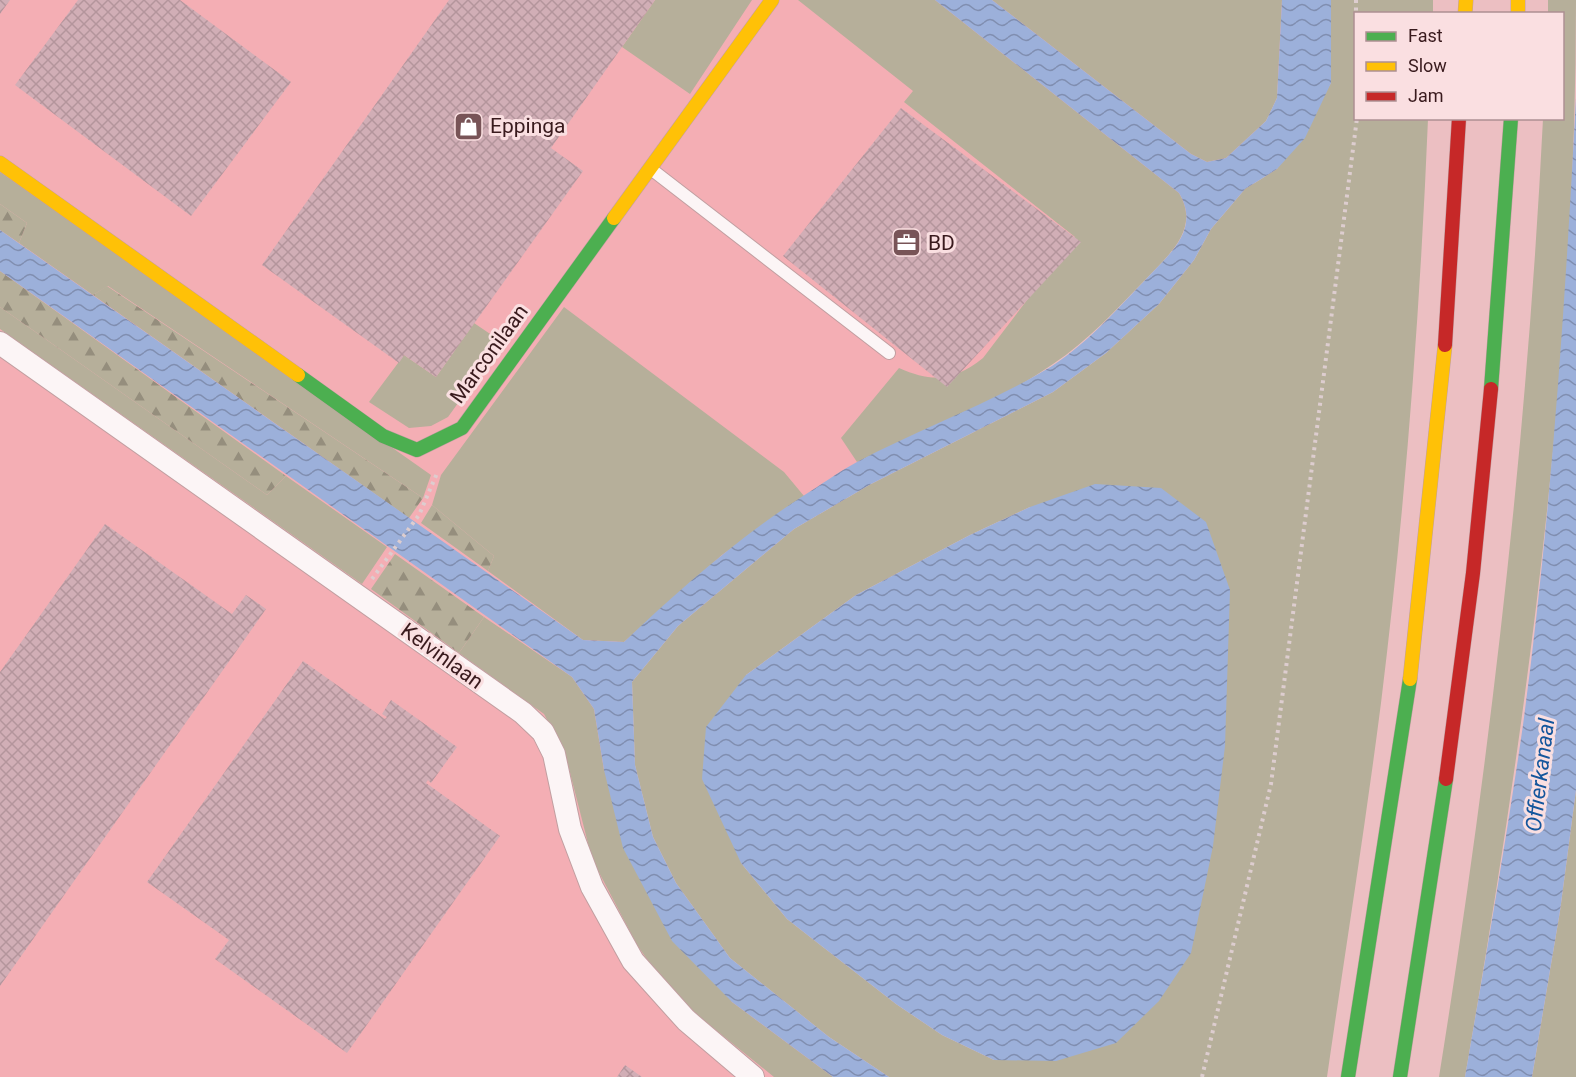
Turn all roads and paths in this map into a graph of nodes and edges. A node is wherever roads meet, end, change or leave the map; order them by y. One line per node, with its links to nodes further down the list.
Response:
1 (772, 0): 6 (main road, Marconilaan)
2 (1357, 120): 12 (path)
3 (1459, 120): 13 (main road)
4 (1511, 120): 14 (main road)
5 (0, 163): 6 (main road, Marconilaan)
6 (650, 168): 8 (lane)
7 (0, 343): 11 (street, Kelvinlaan)
8 (889, 353)
9 (419, 515): 10 (path)
10 (388, 556)
11 (753, 1077)
12 (1202, 1077)
13 (1348, 1077)
14 (1400, 1077)

